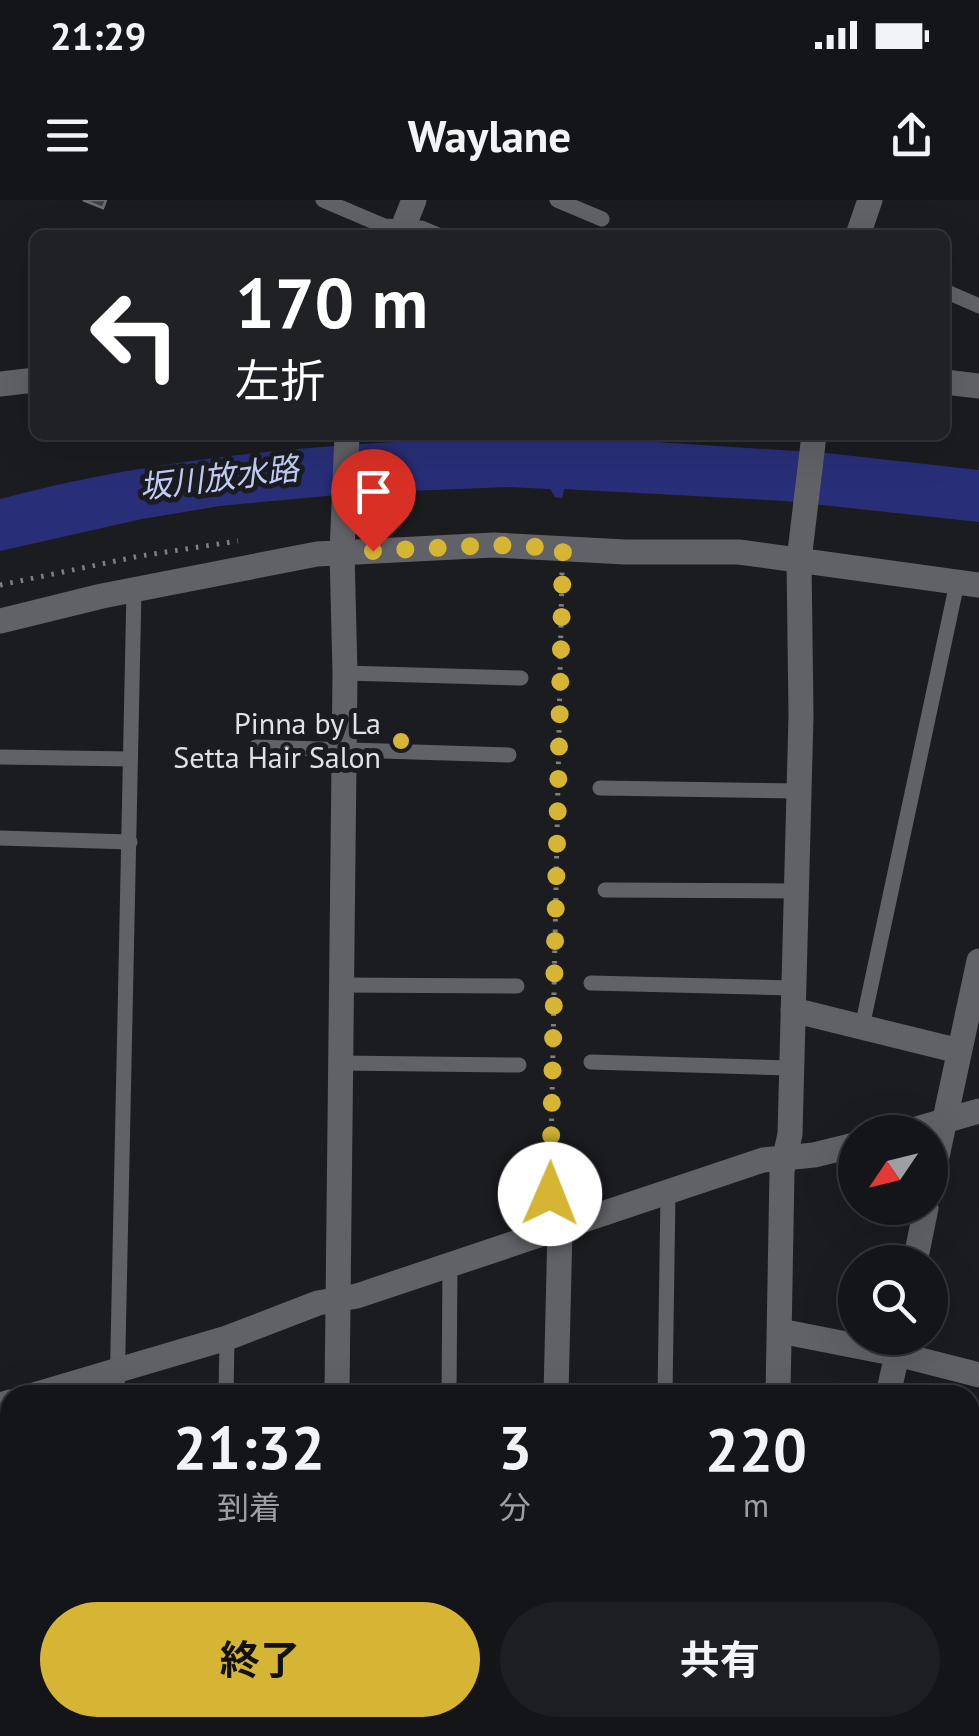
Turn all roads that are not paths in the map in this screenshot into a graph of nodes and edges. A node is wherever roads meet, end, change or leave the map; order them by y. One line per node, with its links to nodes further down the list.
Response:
1 (323, 200): 6 (lane)
2 (414, 200): 7 (street)
3 (556, 200): 5 (lane)
4 (866, 201): 8 (street)
5 (602, 219)
6 (398, 230)
7 (402, 230)
8 (859, 230)
9 (950, 293): 10 (lane)
10 (979, 306)
11 (30, 381): 13 (street)
12 (950, 383): 14 (street)
13 (0, 384)
14 (979, 386)
15 (347, 440): 17 (street)
16 (813, 440): 18 (street)
17 (342, 552): 18 (street); 20 (street); 22 (street)
18 (799, 560): 19 (street); 30 (street)
19 (968, 584): 40 (lane)
20 (134, 590): 21 (street); 28 (lane)
21 (0, 621)
22 (345, 673): 23 (lane); 25 (street)
23 (521, 678)
24 (256, 747): 25 (lane)
25 (344, 750): 26 (lane); 37 (street)
26 (509, 755)
27 (0, 757): 28 (lane)
28 (130, 759): 32 (lane)
29 (600, 788): 30 (lane)
30 (799, 791): 34 (street)
31 (0, 838): 32 (lane)
32 (130, 842): 61 (lane)
33 (605, 890): 34 (lane)
34 (796, 891): 39 (street)
35 (979, 961): 41 (street)
36 (591, 983): 39 (lane)
37 (340, 985): 38 (lane); 42 (street)
38 (517, 986)
39 (794, 999): 40 (street); 45 (street)
40 (862, 1027): 41 (street)
41 (959, 1051): 47 (street)
42 (338, 1062): 44 (lane); 54 (street)
43 (591, 1062): 45 (lane)
44 (519, 1065)
45 (790, 1068): 50 (street)
46 (979, 1111): 48 (street)
47 (945, 1115)
48 (948, 1121)
49 (838, 1148): 50 (street)
50 (784, 1159): 51 (street); 55 (street)
51 (668, 1192): 52 (street); 66 (lane)
52 (555, 1230): 53 (street); 65 (street)
53 (450, 1265): 54 (street); 64 (lane)
54 (338, 1298): 56 (street); 63 (street)
55 (780, 1331): 57 (street); 67 (street)
56 (227, 1338): 61 (street); 62 (lane)
57 (838, 1338)
58 (897, 1355): 68 (street)
59 (924, 1355): 60 (street)
60 (979, 1375)
61 (117, 1383)
62 (226, 1385)
63 (337, 1385)
64 (448, 1385)
65 (556, 1385)
66 (666, 1385)
67 (778, 1385)
68 (890, 1385)

